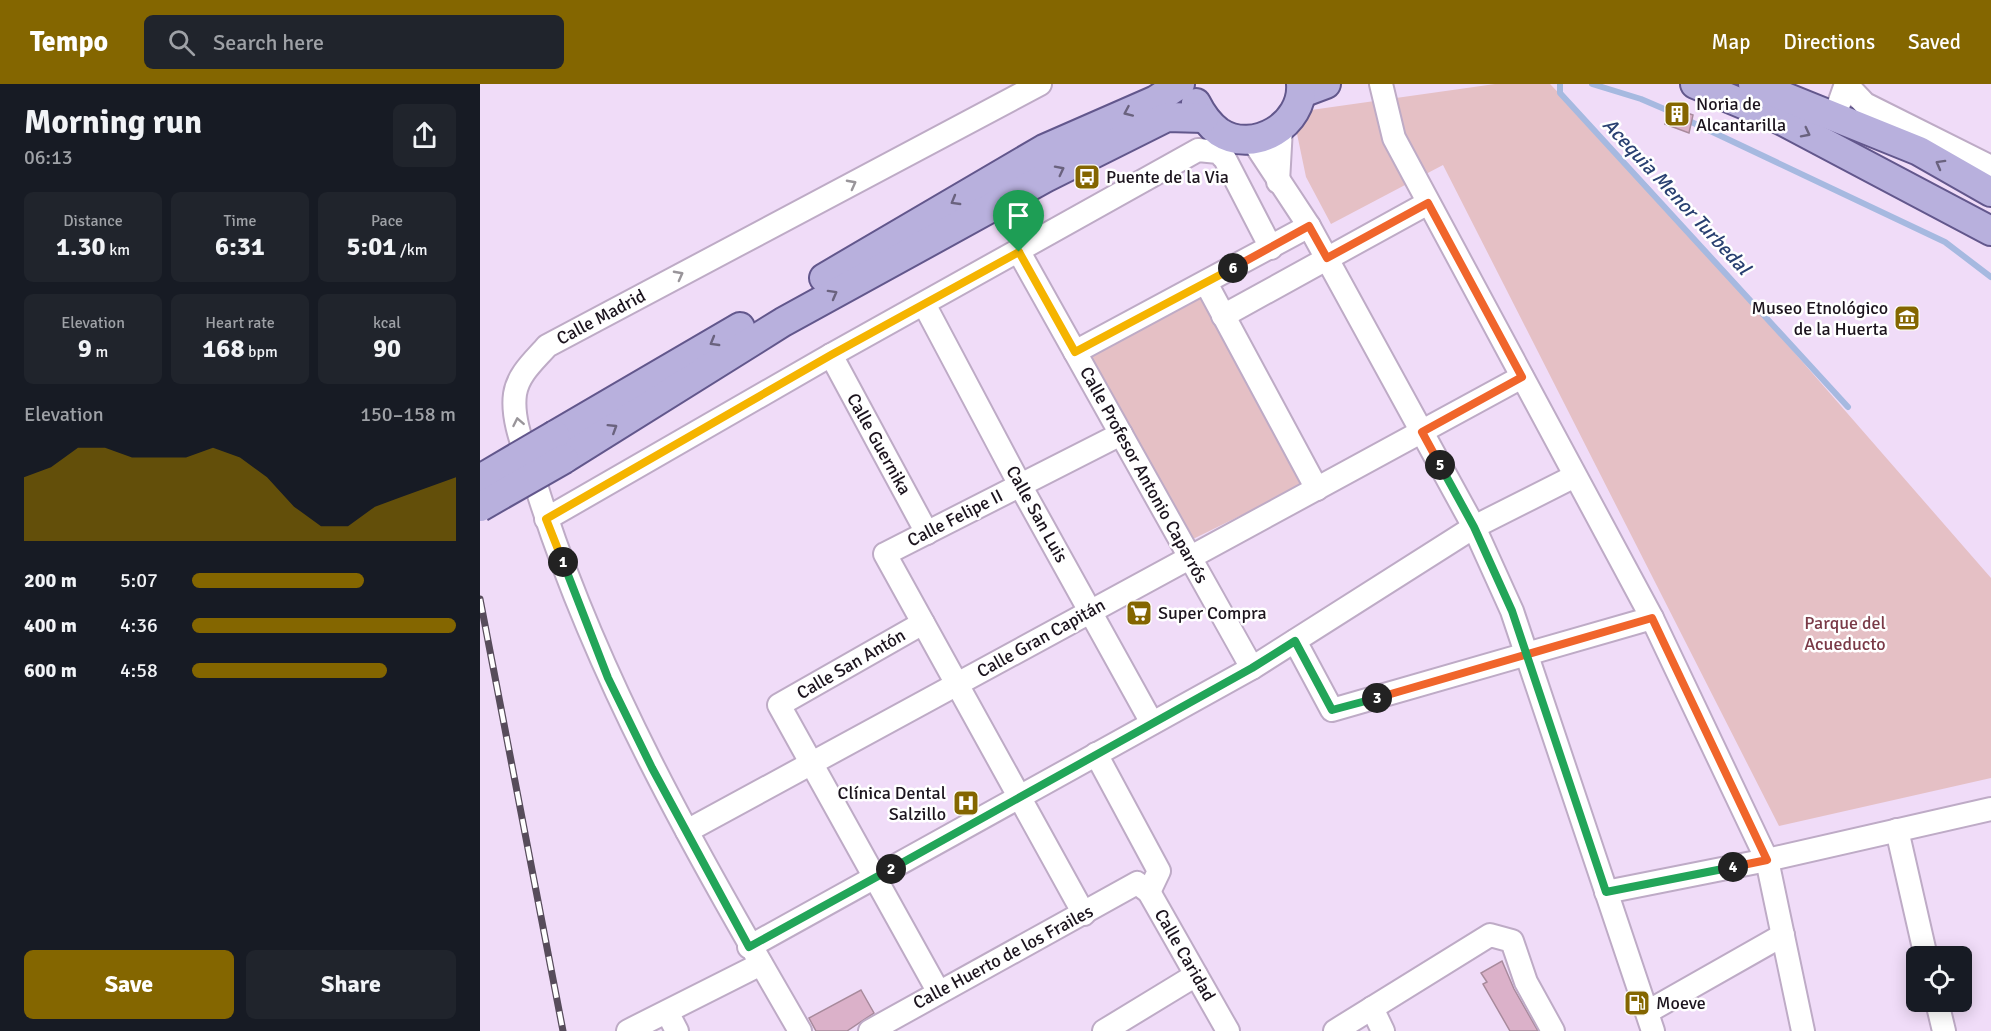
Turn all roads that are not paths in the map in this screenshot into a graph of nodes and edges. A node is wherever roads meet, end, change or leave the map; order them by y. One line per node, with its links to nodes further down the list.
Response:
1 (1040, 84): 36 (street, Calle Madrid, one-way to 1)
2 (1180, 84): 30 (main road, one-way to 30)
3 (1193, 84): 10 (main road)
4 (1381, 84): 16 (street)
5 (1695, 84): 18 (main road, one-way to 18)
6 (1753, 84): 9 (main road)
7 (1846, 84): 9 (street); 13 (street)
8 (1310, 87): 11 (main road)
9 (1836, 116): 15 (main road, one-way to 9)
10 (1204, 118): 12 (main road); 30 (main road, one-way to 10)
11 (1281, 128): 12 (main road); 14 (street)
12 (1251, 138): 14 (street)
13 (1991, 167)
14 (1278, 182): 17 (street)
15 (1991, 192)
16 (1428, 203): 21 (street); 27 (street)
17 (1309, 226): 19 (street); 21 (street)
18 (1991, 231)
19 (1271, 248): 20 (street); 22 (street)
20 (1019, 252): 23 (street); 25 (street, Calle Profesor Antonio Caparrós)
21 (1327, 258): 24 (street); 28 (street)
22 (1206, 283): 24 (street); 25 (street)
23 (924, 304): 26 (street); 33 (street, Calle San Luis)
24 (1223, 316): 34 (street)
25 (1075, 352): 29 (street, Calle Profesor Antonio Caparrós)
26 (831, 355): 36 (street); 38 (street, Calle Guernika)
27 (1522, 377): 28 (street, Calle Gran Capitán); 31 (street)
28 (1422, 432): 34 (street, Calle Gran Capitán); 37 (street)
29 (1121, 434): 33 (street, Calle Felipe II); 39 (street, Calle Profesor Antonio Caparrós)
30 (559, 447): 32 (main road, bridge); 35 (main road, bridge)
31 (1575, 476): 37 (street); 41 (street)
32 (480, 479)
33 (1020, 485): 38 (street, Calle Felipe II); 40 (street, Calle San Luis)
34 (1317, 489): 39 (street, Calle Gran Capitán)
35 (480, 507)
36 (546, 519): 53 (street, Calle Madrid)
37 (1474, 527): 43 (street); 44 (street)
38 (927, 533): 42 (street, Calle Felipe II)
39 (1190, 557): 40 (street, Calle Gran Capitán); 45 (street, Calle Profesor Antonio Caparrós)
40 (1090, 612): 46 (street, Calle Gran Capitán); 47 (street, Calle San Luis)
41 (1652, 618): 44 (street); 54 (street)
42 (923, 623): 46 (street); 49 (street, Calle San Antón)
43 (1295, 641): 44 (street); 45 (street)
44 (1527, 654): 57 (street)
45 (1252, 668): 47 (street)
46 (957, 684): 49 (street, Calle Gran Capitán); 50 (street)
47 (1152, 723): 48 (street)
48 (1096, 754): 50 (street); 56 (street)
49 (811, 763): 53 (street, Calle Gran Capitán); 55 (street)
50 (1020, 797): 55 (street); 58 (street)
51 (1991, 809): 52 (street)
52 (1897, 830): 54 (street); 60 (street)
53 (687, 831): 61 (street, Calle Madrid)
54 (1767, 860): 57 (street); 59 (street)
55 (875, 878): 61 (street); 63 (street)
56 (1143, 888): 58 (street, Calle Huerto de los Frailes); 62 (street, Calle Caridad)
57 (1606, 892): 66 (street)
58 (1084, 914): 63 (street, Calle Huerto de los Frailes)
59 (1783, 934): 66 (street); 76 (street)
60 (1923, 946)
61 (755, 956): 67 (street); 69 (street, Calle Madrid)
62 (1196, 975): 71 (street); 72 (street, Calle Caridad)
63 (938, 991): 70 (street, Calle Huerto de los Frailes)
64 (1372, 1008): 73 (street); 74 (street); 75 (street)
65 (1939, 1012): 77 (street)
66 (1651, 1021)
67 (672, 1022): 68 (street)
68 (628, 1031)
69 (800, 1031)
70 (870, 1031)
71 (1104, 1031)
72 (1228, 1031)
73 (1335, 1031)
74 (1383, 1031)
75 (1553, 1031)
76 (1803, 1031)
77 (1944, 1031)

